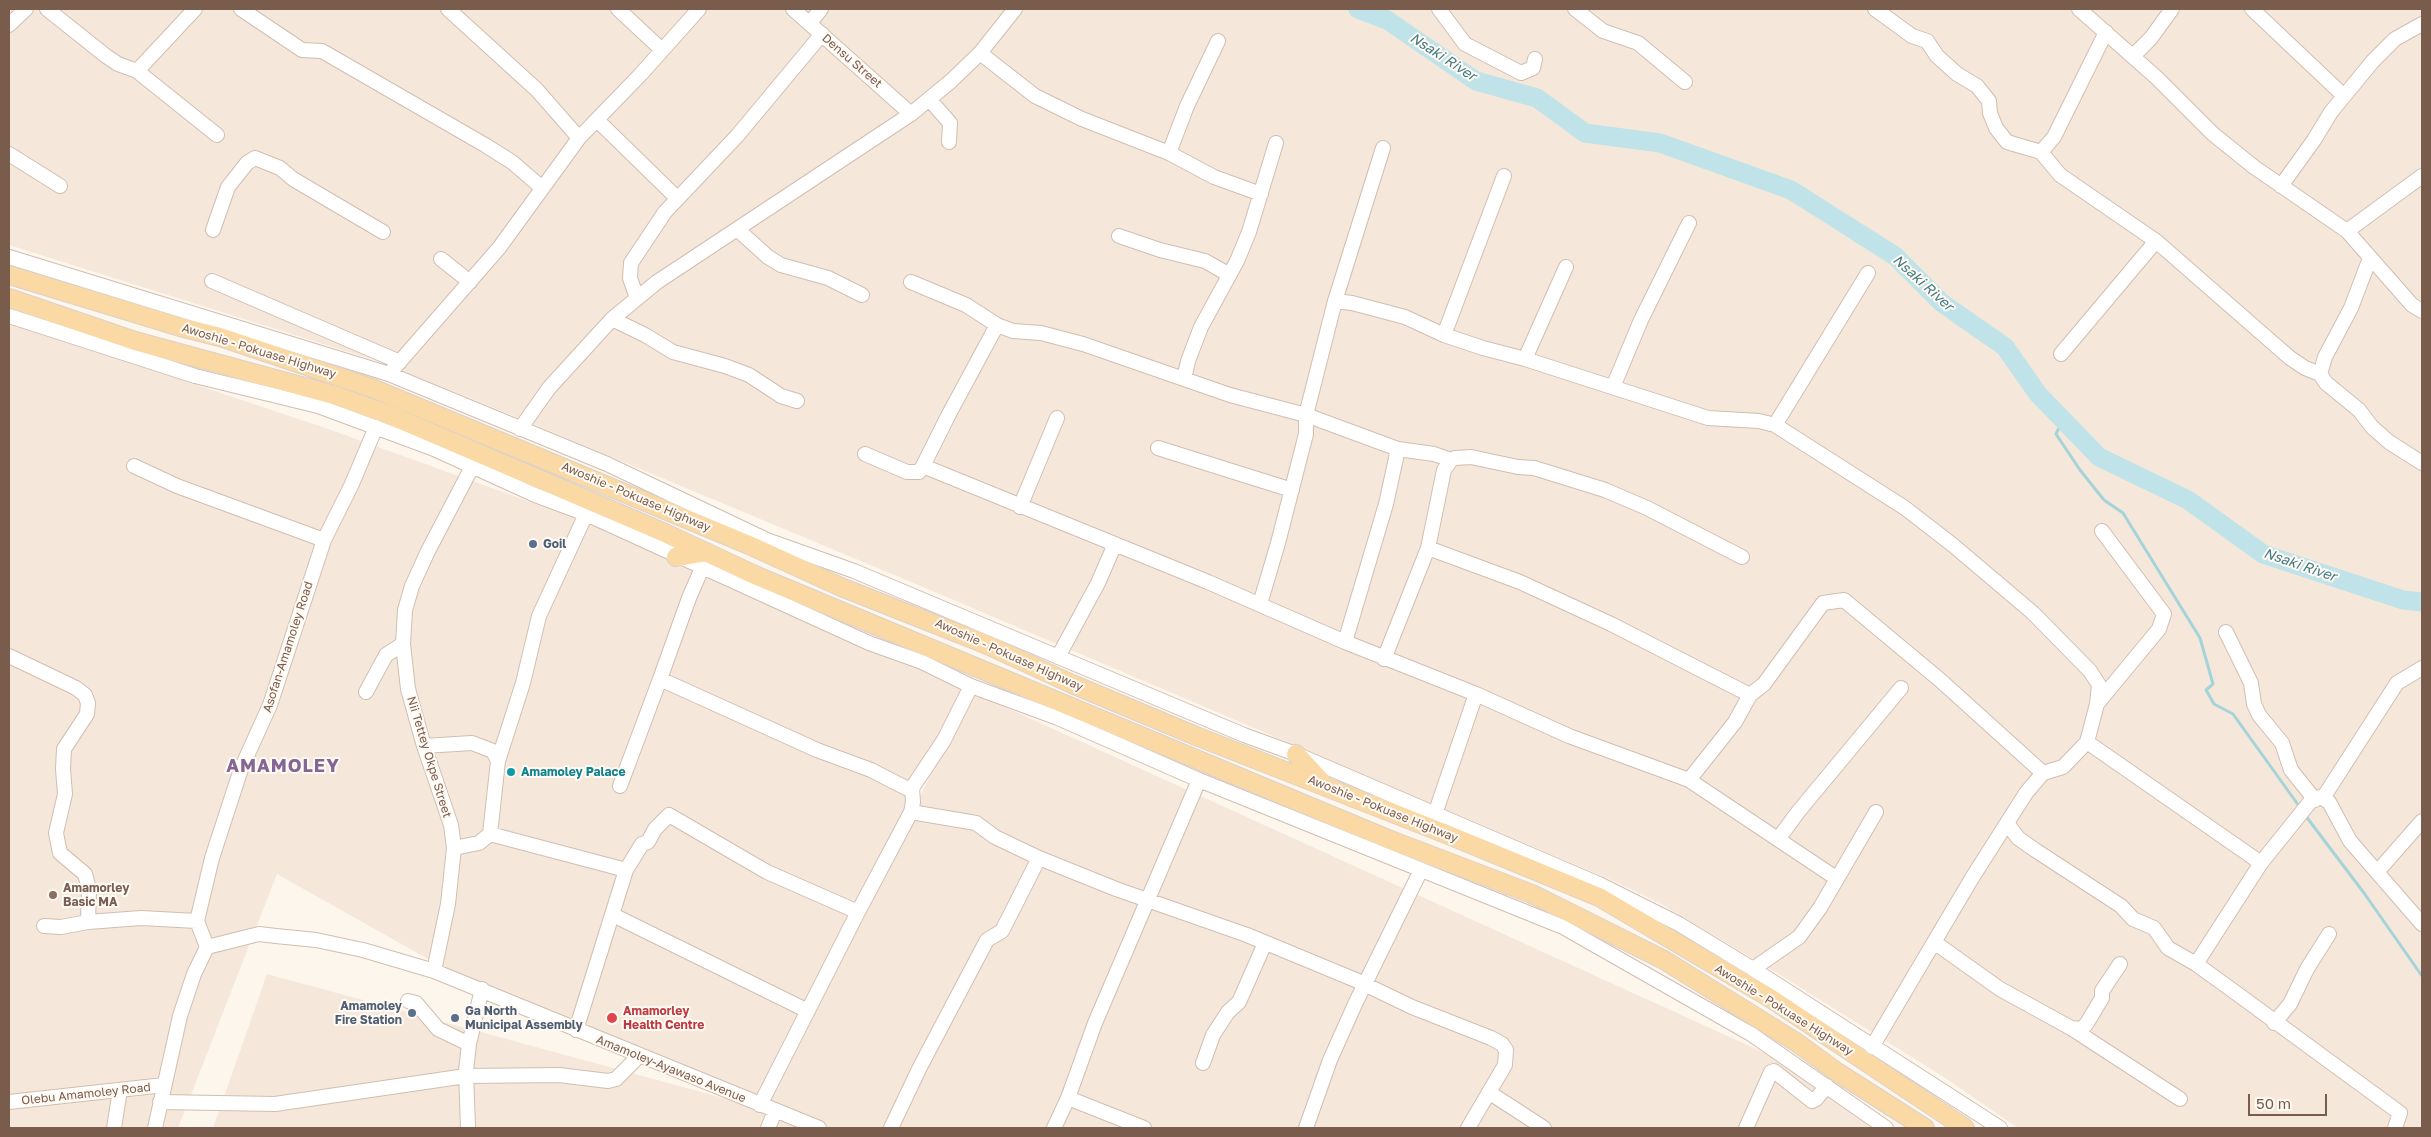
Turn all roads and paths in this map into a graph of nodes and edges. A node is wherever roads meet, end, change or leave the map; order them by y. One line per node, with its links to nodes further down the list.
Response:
1 (26, 9): 19 (street)
2 (47, 9): 27 (street)
3 (195, 9): 27 (street)
4 (241, 9): 45 (street)
5 (448, 9): 34 (street)
6 (618, 9): 23 (street)
7 (699, 9): 23 (street)
8 (793, 9): 17 (street, Densu Street)
9 (821, 9): 17 (street)
10 (1015, 9): 24 (street)
11 (1438, 9): 26 (street)
12 (1575, 9): 28 (street)
13 (1875, 9): 38 (street)
14 (2079, 9): 20 (street)
15 (2172, 9): 25 (street)
16 (2252, 9): 29 (street)
17 (810, 23): 21 (street, Densu Street)
18 (2422, 24): 29 (street)
19 (9, 25)
20 (2106, 32): 25 (street); 38 (street)
21 (822, 34): 31 (street, Densu Street); 47 (street)
22 (1218, 41): 39 (street)
23 (662, 50): 32 (street)
24 (980, 53): 30 (street); 39 (street)
25 (2133, 56): 44 (street)
26 (1535, 59)
27 (136, 71): 33 (street)
28 (1685, 82)
29 (2344, 96): 44 (street)
30 (929, 99): 31 (street); 35 (street)
31 (910, 114): 50 (street)
32 (597, 120): 34 (street); 47 (street)
33 (217, 135)
34 (578, 138): 45 (street)
35 (949, 142)
36 (1276, 143): 46 (street)
37 (1383, 148): 69 (street)
38 (2041, 152): 54 (street)
39 (1169, 153): 46 (street)
40 (9, 154): 43 (street)
41 (1504, 176): 75 (street)
42 (2422, 176): 51 (street)
43 (60, 186)
44 (2281, 186): 51 (street)
45 (542, 187): 63 (street)
46 (1261, 194): 60 (street)
47 (677, 198): 67 (street)
48 (1689, 223): 82 (street)
49 (213, 230): 52 (street)
50 (738, 230): 65 (street); 67 (street)
51 (2347, 231): 56 (street)
52 (382, 232)
53 (1119, 236): 60 (street)
54 (2156, 241): 76 (street); 80 (street)
55 (9, 257): 79 (street)
56 (2370, 258): 70 (street); 80 (street)
57 (441, 259): 63 (street)
58 (1566, 267): 77 (street)
59 (1868, 273): 86 (street)
60 (1228, 274): 81 (street)
61 (9, 275): 68 (main road, Awoshie - Pokuase Highway)
62 (212, 282): 78 (street)
63 (470, 282): 78 (street)
64 (911, 282): 74 (street)
65 (862, 295)
66 (9, 298): 73 (main road, Awoshie - Pokuase Highway)
67 (637, 298): 72 (street)
68 (88, 299): 73 (main road); 129 (main road, Awoshie - Pokuase Highway)
69 (1335, 301): 75 (street); 84 (street)
70 (2422, 311)
71 (9, 316): 87 (street)
72 (612, 320): 83 (street); 88 (street)
73 (82, 323): 106 (main road, Awoshie - Pokuase Highway)
74 (997, 325): 81 (street); 95 (street)
75 (1444, 335): 77 (street)
76 (2061, 354)
77 (1525, 359): 82 (street)
78 (400, 362): 79 (street)
79 (389, 374): 88 (street)
80 (2320, 374): 93 (street)
81 (1184, 379): 84 (street)
82 (1613, 387): 86 (street)
83 (797, 401)
84 (1306, 415): 90 (street); 97 (street)
85 (1057, 418): 98 (street)
86 (1775, 425): 121 (street)
87 (376, 427): 96 (street); 101 (street, Asofan-Amamoley Road)
88 (520, 429): 112 (street)
89 (1158, 448): 97 (street)
90 (1398, 449): 92 (street); 109 (street)
91 (865, 454): 95 (street)
92 (1450, 460): 103 (street); 104 (street)
93 (2422, 463)
94 (134, 466): 101 (street)
95 (923, 466): 98 (street)
96 (472, 467): 99 (street); 110 (street, Nii Tettey Okpe Street)
97 (1292, 490): 107 (street)
98 (1020, 506): 102 (street)
99 (586, 514): 105 (street); 125 (street)
100 (2102, 531): 121 (street)
101 (324, 540): 150 (street, Asofan-Amamoley Road)
102 (1115, 544): 107 (street); 112 (street)
103 (1428, 548): 113 (street); 120 (street)
104 (1742, 556)
105 (676, 557): 106 (main road)
106 (704, 560): 115 (street); 116 (street); 170 (main road, Awoshie - Pokuase Highway)
107 (1260, 604): 109 (street)
108 (2226, 632): 132 (street)
109 (1345, 642): 113 (street)
110 (403, 644): 118 (street); 123 (street, Nii Tettey Okpe Street)
111 (9, 656): 151 (street)
112 (1058, 657): 124 (street)
113 (1384, 659): 119 (street)
114 (2422, 668): 132 (street)
115 (660, 679): 130 (street); 131 (street)
116 (971, 686): 127 (street); 131 (street)
117 (1901, 688): 139 (street)
118 (366, 692)
119 (1476, 694): 128 (street); 135 (street)
120 (1750, 695): 126 (street); 128 (street)
121 (2097, 704): 122 (street)
122 (2087, 742): 126 (street); 142 (street)
123 (424, 746): 125 (street); 140 (street, Nii Tettey Okpe Street)
124 (1296, 754): 129 (main road); 135 (street)
125 (498, 761): 138 (street)
126 (2043, 773): 137 (street)
127 (1199, 780): 144 (street); 147 (street)
128 (1689, 780): 139 (street)
129 (1325, 785): 167 (main road, Awoshie - Pokuase Highway)
130 (620, 786)
131 (912, 788): 133 (street)
132 (2318, 799): 142 (street); 145 (street)
133 (911, 812): 141 (street); 148 (street)
134 (1876, 812): 146 (street)
135 (1435, 814): 160 (street)
136 (2422, 821): 145 (street)
137 (2007, 823): 155 (street); 159 (street)
138 (490, 834): 140 (street); 143 (street)
139 (1779, 838): 146 (street)
140 (454, 848): 161 (street, Nii Tettey Okpe Street)
141 (1038, 858): 147 (street); 191 (street)
142 (2261, 863): 159 (street)
143 (626, 870): 148 (street); 149 (street)
144 (1421, 870): 162 (street); 177 (street)
145 (2378, 871): 152 (street)
146 (1836, 878): 160 (street)
147 (1149, 900): 156 (street); 180 (street)
148 (858, 912): 165 (street)
149 (612, 915): 165 (street); 169 (street)
150 (197, 921): 151 (street); 157 (street)
151 (88, 922): 153 (street)
152 (2422, 924)
153 (44, 926)
154 (2329, 934): 166 (street)
155 (1934, 942): 168 (street); 172 (street)
156 (1265, 943): 162 (street); 174 (street)
157 (208, 947): 161 (street, Amamoley-Ayawaso Avenue); 176 (street)
158 (2120, 964): 168 (street)
159 (2196, 964): 166 (street)
160 (1753, 969): 172 (street)
161 (434, 970): 163 (street, Amamoley-Ayawaso Avenue)
162 (1363, 985): 179 (street); 194 (street)
163 (482, 989): 169 (street, Amamoley-Ayawaso Avenue); 171 (street)
164 (408, 1001): 171 (street)
165 (808, 1011): 184 (street)
166 (2274, 1023): 202 (street)
167 (1814, 1028): 170 (main road); 200 (main road, Awoshie - Pokuase Highway)
168 (2072, 1028): 181 (street)
169 (576, 1030): 173 (street, Amamoley-Ayawaso Avenue)
170 (1796, 1042): 199 (main road, Awoshie - Pokuase Highway)
171 (469, 1044): 175 (street)
172 (1872, 1047): 201 (street)
173 (639, 1056): 175 (street); 184 (street, Amamoley-Ayawaso Avenue)
174 (1203, 1063)
175 (466, 1076): 183 (street); 188 (street)
176 (164, 1085): 178 (street, Olebu Amamoley Road); 183 (street)
177 (1827, 1086): 197 (street); 198 (street)
178 (120, 1090): 182 (street, Olebu Amamoley Road); 186 (street)
179 (1490, 1093): 195 (street); 196 (street)
180 (1068, 1098): 192 (street); 193 (street)
181 (2180, 1100)
182 (9, 1102)
183 (160, 1102): 187 (street)
184 (760, 1105): 185 (street, Amamoley-Ayawaso Avenue)
185 (775, 1111): 189 (street); 190 (street, Amamoley-Ayawaso Avenue)
186 (114, 1128)
187 (155, 1128)
188 (468, 1128)
189 (768, 1128)
190 (819, 1128)
191 (891, 1128)
192 (1054, 1128)
193 (1144, 1128)
194 (1306, 1128)
195 (1468, 1128)
196 (1544, 1128)
197 (1746, 1128)
198 (1886, 1128)
199 (1925, 1128)
200 (1965, 1128)
201 (2000, 1128)
202 (2395, 1128)

